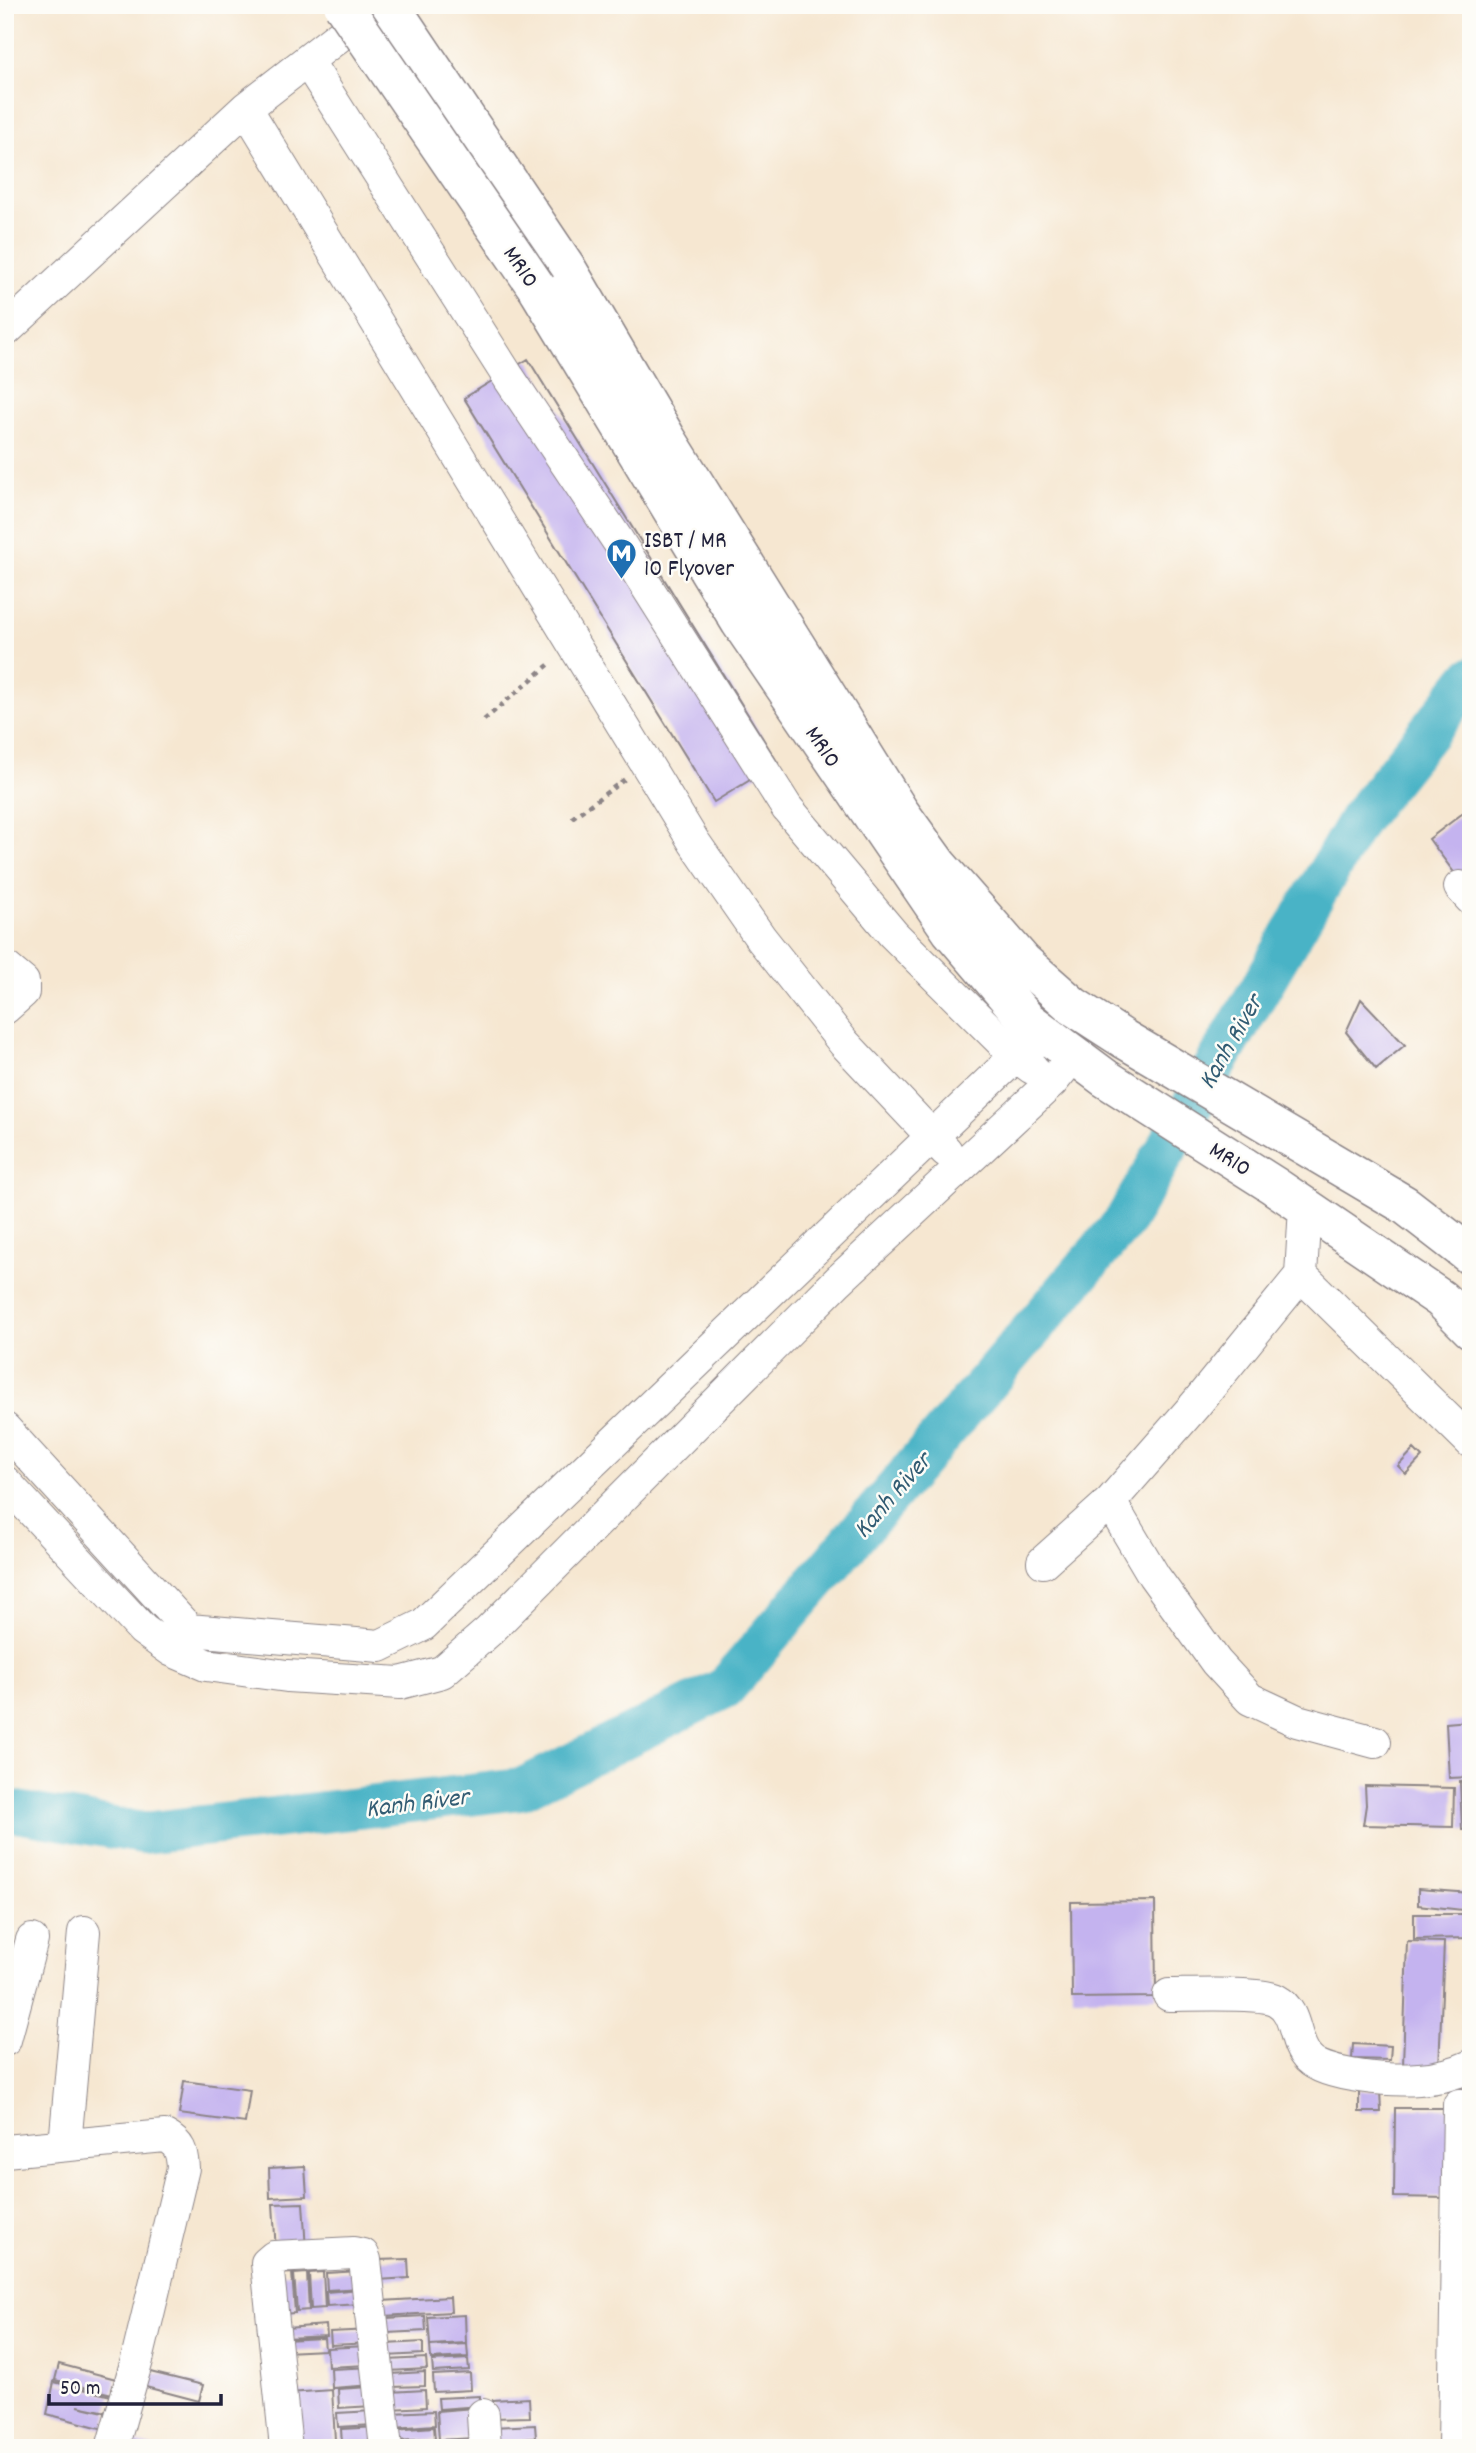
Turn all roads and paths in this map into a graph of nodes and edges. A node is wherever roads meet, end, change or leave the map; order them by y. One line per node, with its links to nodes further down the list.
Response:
1 (343, 5): 6 (main road, MR10, bridge)
2 (379, 5): 4 (street)
3 (390, 5): 6 (main road, MR10)
4 (308, 62): 5 (street); 14 (street)
5 (246, 108): 7 (street); 8 (street)
6 (552, 277): 14 (main road, MR10); 18 (main road, MR10)
7 (5, 331)
8 (572, 645): 9 (path); 10 (street)
9 (484, 720)
10 (645, 764): 11 (path); 15 (street)
11 (572, 818)
12 (5, 967): 13 (street)
13 (5, 1008)
14 (1047, 1057): 15 (street); 16 (street); 17 (main road, MR10)
15 (932, 1136): 16 (street); 21 (street)
16 (961, 1167): 23 (street)
17 (1306, 1207): 19 (street); 20 (main road, MR10)
18 (1471, 1256)
19 (1301, 1275): 22 (street); 24 (street)
20 (1471, 1329)
21 (5, 1430)
22 (1471, 1442)
23 (5, 1482)
24 (1110, 1502): 25 (street); 26 (street)
25 (1043, 1562)
26 (1375, 1742)
27 (84, 1932): 33 (street)
28 (32, 1940): 30 (street)
29 (1169, 1995): 31 (street)
30 (5, 2040)
31 (1471, 2066)
32 (1471, 2105): 40 (street)
33 (65, 2145): 34 (street); 36 (street)
34 (5, 2151)
35 (483, 2416): 39 (street)
36 (112, 2448)
37 (286, 2448): 38 (street)
38 (386, 2448)
39 (485, 2448)
40 (1454, 2448)

